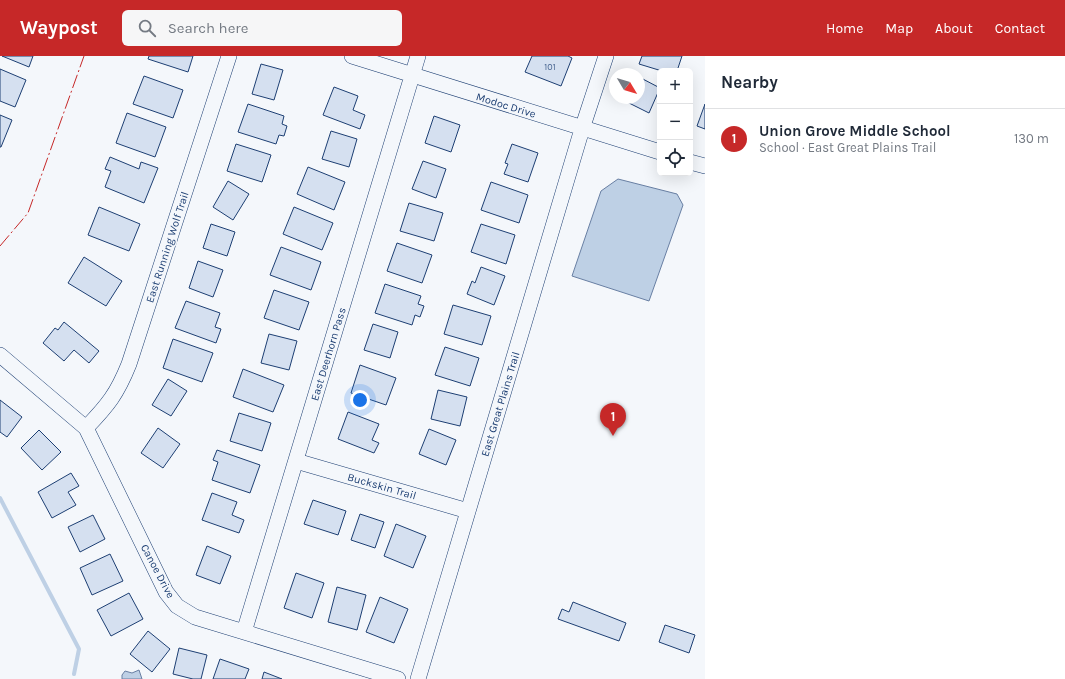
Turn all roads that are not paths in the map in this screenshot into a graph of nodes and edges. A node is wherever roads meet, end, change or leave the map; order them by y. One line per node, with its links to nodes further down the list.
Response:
1 (229, 56): 11 (street, East Running Wolf Trail)
2 (352, 56): 5 (street, Modoc Drive)
3 (418, 56): 5 (street, East Deerhorn Pass)
4 (606, 56): 6 (street, East Great Plains Trail)
5 (412, 75): 6 (street, Modoc Drive); 12 (street, East Deerhorn Pass)
6 (582, 129): 7 (street, Modoc Drive); 13 (street, East Great Plains Trail)
7 (657, 151)
8 (693, 163): 9 (street)
9 (705, 166)
10 (0, 355): 11 (street, Canoe Drive)
11 (86, 428): 14 (street, Canoe Drive)
12 (296, 461): 13 (street, Buckskin Trail); 14 (street, East Deerhorn Pass)
13 (468, 511): 16 (street, East Great Plains Trail)
14 (244, 632): 15 (street, Canoe Drive)
15 (398, 679)
16 (418, 679)

